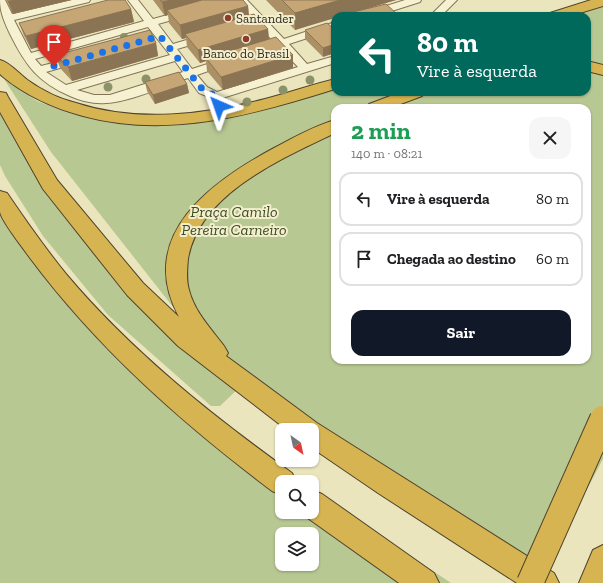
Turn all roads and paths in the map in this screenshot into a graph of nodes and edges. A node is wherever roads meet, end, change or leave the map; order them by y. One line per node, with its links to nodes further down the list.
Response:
1 (85, 0): 13 (lane)
2 (240, 0): 14 (lane)
3 (416, 0): 10 (lane)
4 (0, 1): 13 (lane)
5 (138, 1): 8 (lane); 15 (lane)
6 (449, 1): 11 (lane)
7 (603, 1): 12 (highway)
8 (120, 7)
9 (203, 9): 15 (lane)
10 (377, 12)
11 (439, 12)
12 (567, 12)
13 (9, 18): 24 (lane)
14 (260, 21): 16 (lane); 21 (lane)
15 (150, 24): 19 (lane); 24 (lane)
16 (245, 25)
17 (331, 26): 21 (lane)
18 (215, 34): 22 (lane)
19 (160, 36): 20 (lane); 22 (lane)
20 (145, 40)
21 (280, 42): 28 (lane); 31 (lane)
22 (174, 52): 31 (lane); 33 (lane)
23 (92, 55): 29 (lane)
24 (28, 57): 29 (lane)
25 (331, 60): 28 (lane)
26 (0, 65): 32 (highway)
27 (591, 67): 30 (highway)
28 (305, 68): 31 (lane)
29 (39, 70): 33 (lane)
30 (603, 70)
31 (189, 74): 33 (lane)
32 (331, 85)
33 (66, 89)
34 (406, 96): 36 (highway)
35 (0, 97): 39 (highway)
36 (385, 104)
37 (331, 128): 39 (highway)
38 (0, 198): 43 (highway)
39 (231, 373): 41 (highway)
40 (603, 420): 47 (highway, bridge)
41 (298, 423)
42 (319, 438): 48 (highway)
43 (275, 477)
44 (319, 509): 46 (highway)
45 (603, 560): 49 (highway)
46 (424, 583)
47 (530, 583)
48 (544, 583)
49 (594, 583)

